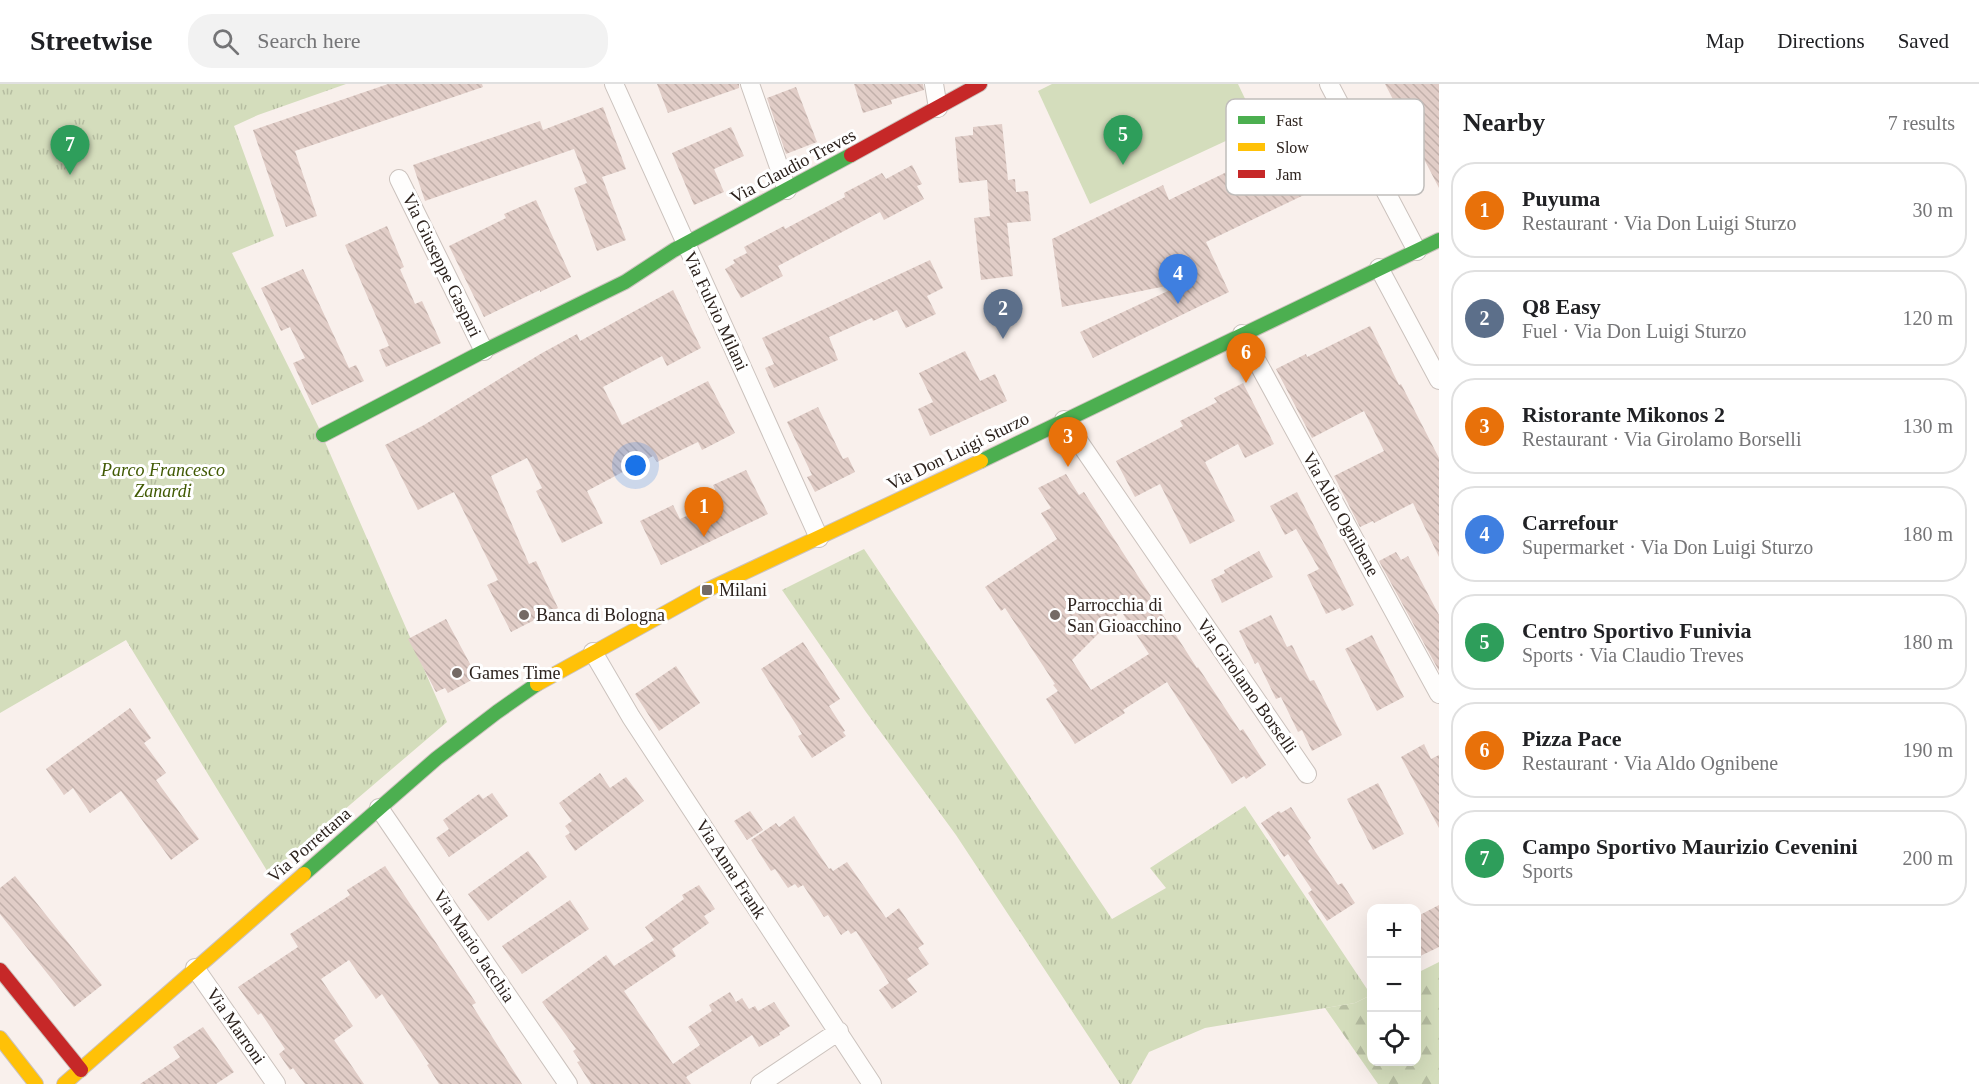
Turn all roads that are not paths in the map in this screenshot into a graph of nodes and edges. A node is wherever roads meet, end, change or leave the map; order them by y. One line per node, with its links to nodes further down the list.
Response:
1 (614, 84): 12 (street, Via Fulvio Milani)
2 (750, 84): 9 (street)
3 (934, 84): 7 (street)
4 (980, 84): 7 (main road, Via Claudio Treves)
5 (1329, 84): 6 (street)
6 (1337, 99)
7 (938, 108): 9 (main road, Via Claudio Treves)
8 (399, 179): 17 (street, Via Giuseppe Gaspari)
9 (787, 190): 12 (main road, Via Claudio Treves)
10 (1387, 195): 13 (street)
11 (1439, 240): 13 (main road, Via Don Luigi Sturzo)
12 (685, 244): 15 (main road, Via Claudio Treves); 21 (street, Via Fulvio Milani)
13 (1417, 251): 14 (main road, Via Don Luigi Sturzo)
14 (1379, 268): 16 (main road, Via Don Luigi Sturzo); 18 (street)
15 (625, 282): 17 (main road, Via Giuseppe Gaspari)
16 (1242, 334): 19 (main road, Via Don Luigi Sturzo); 23 (street, Via Aldo Ognibene)
17 (484, 351): 20 (main road, Via Giuseppe Gaspari)
18 (1439, 380)
19 (1064, 420): 21 (main road, Via Don Luigi Sturzo); 24 (street, Via Girolamo Borselli)
20 (323, 435)
21 (819, 538): 22 (main road, Via Don Luigi Sturzo)
22 (593, 652): 25 (main road, Via Porrettana); 28 (street, Via Anna Frank)
23 (1439, 694)
24 (1307, 774)
25 (379, 808): 26 (main road, Via Porrettana); 34 (street, Via Mario Jacchia)
26 (195, 968): 30 (main road, Via Porrettana); 33 (street, Via Marroni)
27 (0, 970): 30 (main road)
28 (839, 1031): 35 (street); 36 (street, Via Anna Frank)
29 (0, 1038): 31 (main road)
30 (81, 1070): 32 (main road, Via Porrettana)
31 (36, 1084)
32 (64, 1084)
33 (276, 1084)
34 (568, 1084)
35 (760, 1084)
36 (872, 1084)

